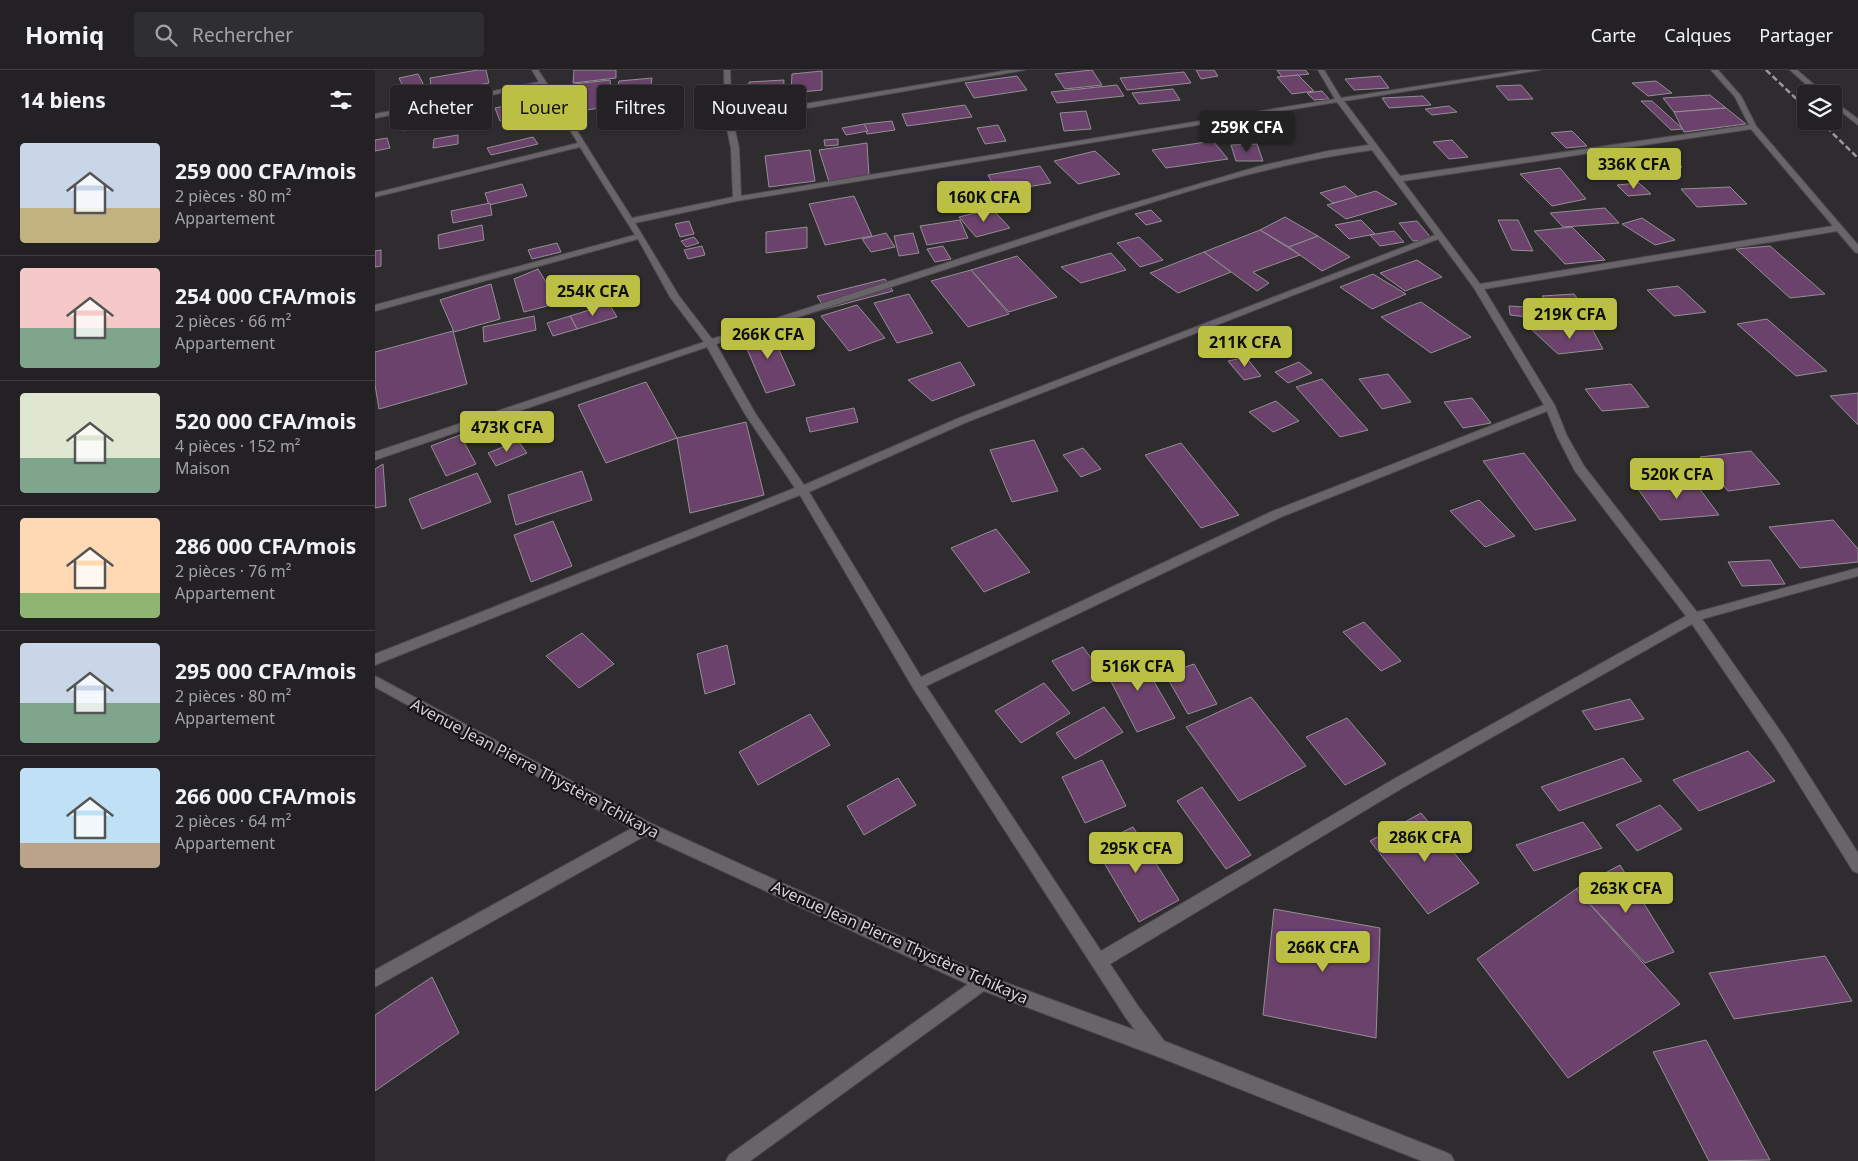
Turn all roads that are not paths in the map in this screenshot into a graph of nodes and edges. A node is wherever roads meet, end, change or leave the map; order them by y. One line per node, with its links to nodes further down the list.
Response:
1 (535, 70): 8 (street)
2 (727, 70): 9 (street)
3 (1022, 70): 12 (street)
4 (1321, 70): 11 (street)
5 (1537, 70): 11 (street)
6 (1714, 70): 16 (street)
7 (1793, 70): 10 (street)
8 (543, 83): 14 (street); 18 (street)
9 (728, 85)
10 (1811, 85)
11 (1339, 100): 19 (street); 22 (street)
12 (806, 106)
13 (1842, 110): 15 (street)
14 (375, 116)
15 (1858, 123)
16 (1753, 127): 20 (street); 24 (street)
17 (731, 130): 22 (street)
18 (581, 144): 21 (street); 23 (street)
19 (1374, 147): 20 (street); 30 (street)
20 (1398, 179): 26 (street)
21 (375, 195)
22 (737, 199): 23 (street)
23 (631, 221): 25 (street)
24 (1837, 228): 27 (street); 28 (street)
25 (640, 236): 29 (street); 30 (street)
26 (1439, 236): 28 (street); 33 (street)
27 (1858, 250)
28 (1478, 287): 31 (street)
29 (375, 308)
30 (710, 343): 32 (street); 33 (street)
31 (1550, 406): 35 (street); 38 (street)
32 (375, 456)
33 (802, 490): 36 (street); 38 (street)
34 (1858, 572): 35 (street)
35 (1695, 617): 40 (street); 41 (street)
36 (375, 660)
37 (375, 681): 39 (street, Avenue Jean Pierre Thystère Tchikaya)
38 (919, 684): 41 (street)
39 (645, 828): 42 (street); 43 (street, Avenue Jean Pierre Thystère Tchikaya)
40 (1858, 866)
41 (1099, 961): 44 (street)
42 (375, 979)
43 (982, 982): 44 (street, Avenue Jean Pierre Thystère Tchikaya); 45 (street)
44 (1159, 1048): 46 (street, Avenue Jean Pierre Thystère Tchikaya)
45 (735, 1161)
46 (1445, 1161)

